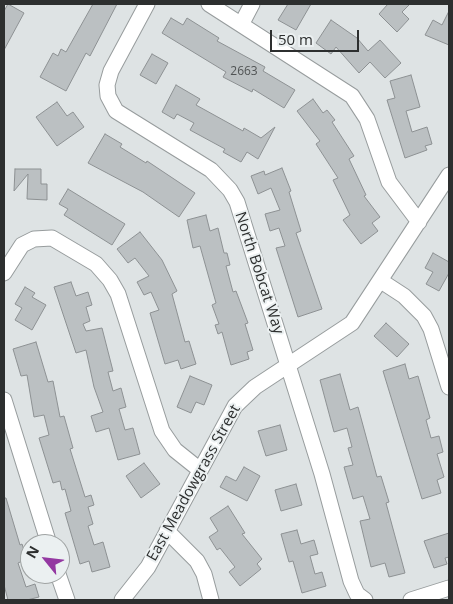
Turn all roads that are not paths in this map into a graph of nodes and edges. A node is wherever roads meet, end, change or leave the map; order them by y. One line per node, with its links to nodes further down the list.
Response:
1 (147, 4): 9 (street, North Bobcat Way)
2 (209, 4): 4 (street)
3 (252, 4): 4 (street)
4 (242, 23): 6 (street)
5 (449, 176): 6 (street, East Meadowgrass Street)
6 (419, 222): 8 (street, East Meadowgrass Street)
7 (4, 273): 12 (street)
8 (381, 281): 9 (street, East Meadowgrass Street); 10 (street)
9 (288, 365): 12 (street, East Meadowgrass Street); 21 (street, North Bobcat Way)
10 (449, 387)
11 (4, 400): 14 (street)
12 (200, 470): 13 (street, East Meadowgrass Street)
13 (167, 531): 19 (street, East Meadowgrass Street); 20 (street)
14 (46, 534)
15 (61, 584): 18 (street)
16 (449, 588): 17 (street)
17 (418, 599)
18 (67, 600)
19 (122, 600)
20 (211, 600)
21 (365, 600)

